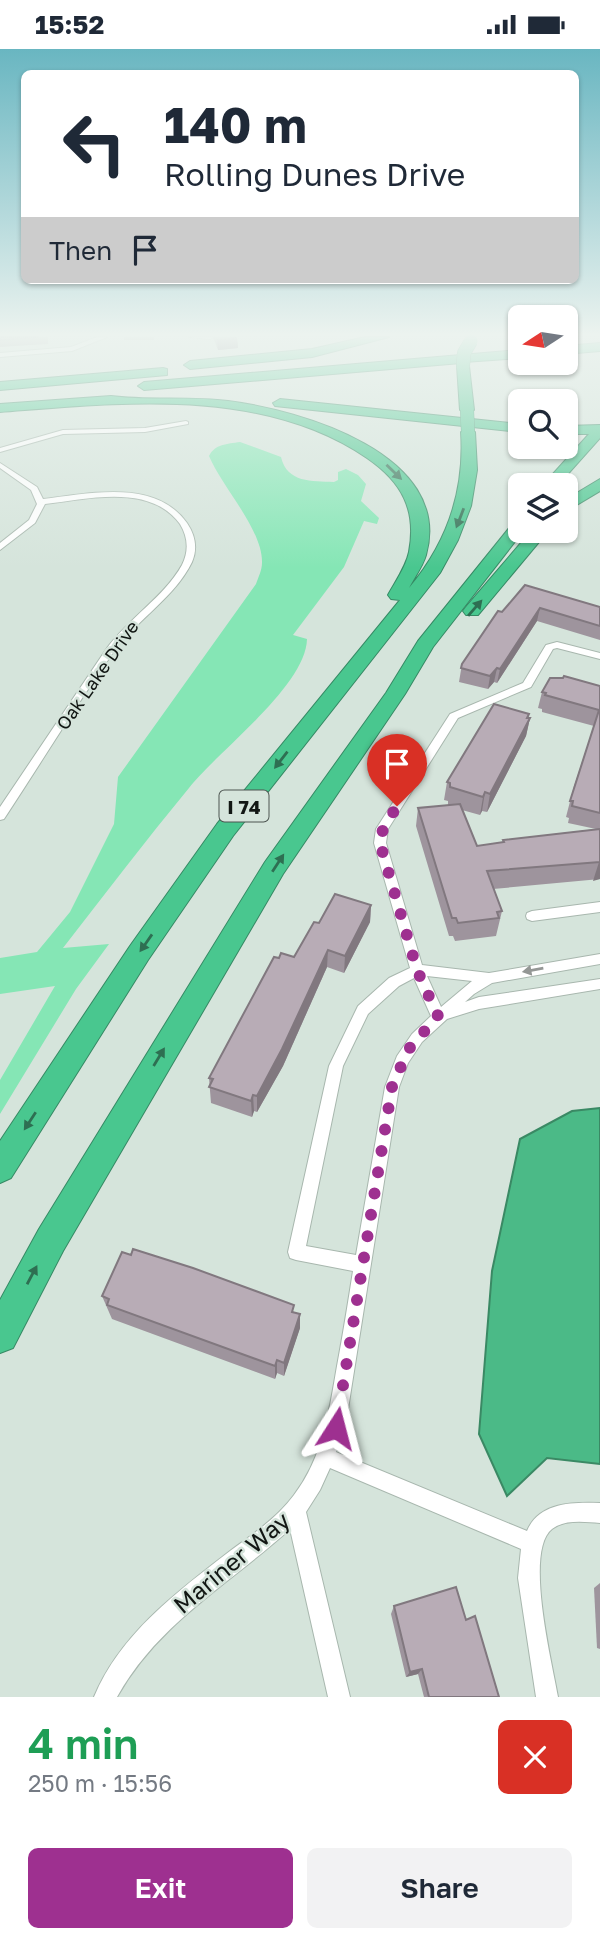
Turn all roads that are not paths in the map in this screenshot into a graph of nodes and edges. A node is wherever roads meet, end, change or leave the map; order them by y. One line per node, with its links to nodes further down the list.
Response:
1 (273, 414): 19 (highway, one-way to 19)
2 (382, 414): 5 (highway)
3 (467, 414): 19 (highway, I 74, one-way to 19, bridge)
4 (186, 423): 8 (street)
5 (508, 427)
6 (578, 431): 7 (highway)
7 (597, 433): 10 (highway)
8 (0, 450)
9 (0, 465): 13 (street)
10 (561, 473)
11 (599, 485): 12 (highway)
12 (578, 498)
13 (41, 502): 16 (street); 20 (street, Oak Lake Drive)
14 (508, 539): 18 (highway, I 74)
15 (530, 543): 18 (highway, one-way to 15)
16 (0, 547)
17 (600, 656): 24 (street)
18 (395, 694): 30 (highway, I 74, one-way to 18)
19 (311, 721): 28 (highway, I 74, one-way to 28)
20 (0, 816)
21 (600, 907): 22 (street)
22 (532, 916)
23 (600, 959): 25 (street, one-way to 25)
24 (417, 970): 25 (street); 27 (street); 29 (street)
25 (489, 978): 27 (street, Mariner Way)
26 (600, 983): 27 (street)
27 (438, 1016): 29 (street, Mariner Way)
28 (0, 1168)
29 (363, 1265): 31 (street, Mariner Way)
30 (0, 1335)
31 (326, 1457): 32 (street, Mariner Way); 34 (street)
32 (295, 1509): 35 (street, Mariner Way); 36 (street)
33 (600, 1513): 34 (street)
34 (536, 1534): 37 (street)
35 (105, 1697)
36 (339, 1697)
37 (547, 1697)

